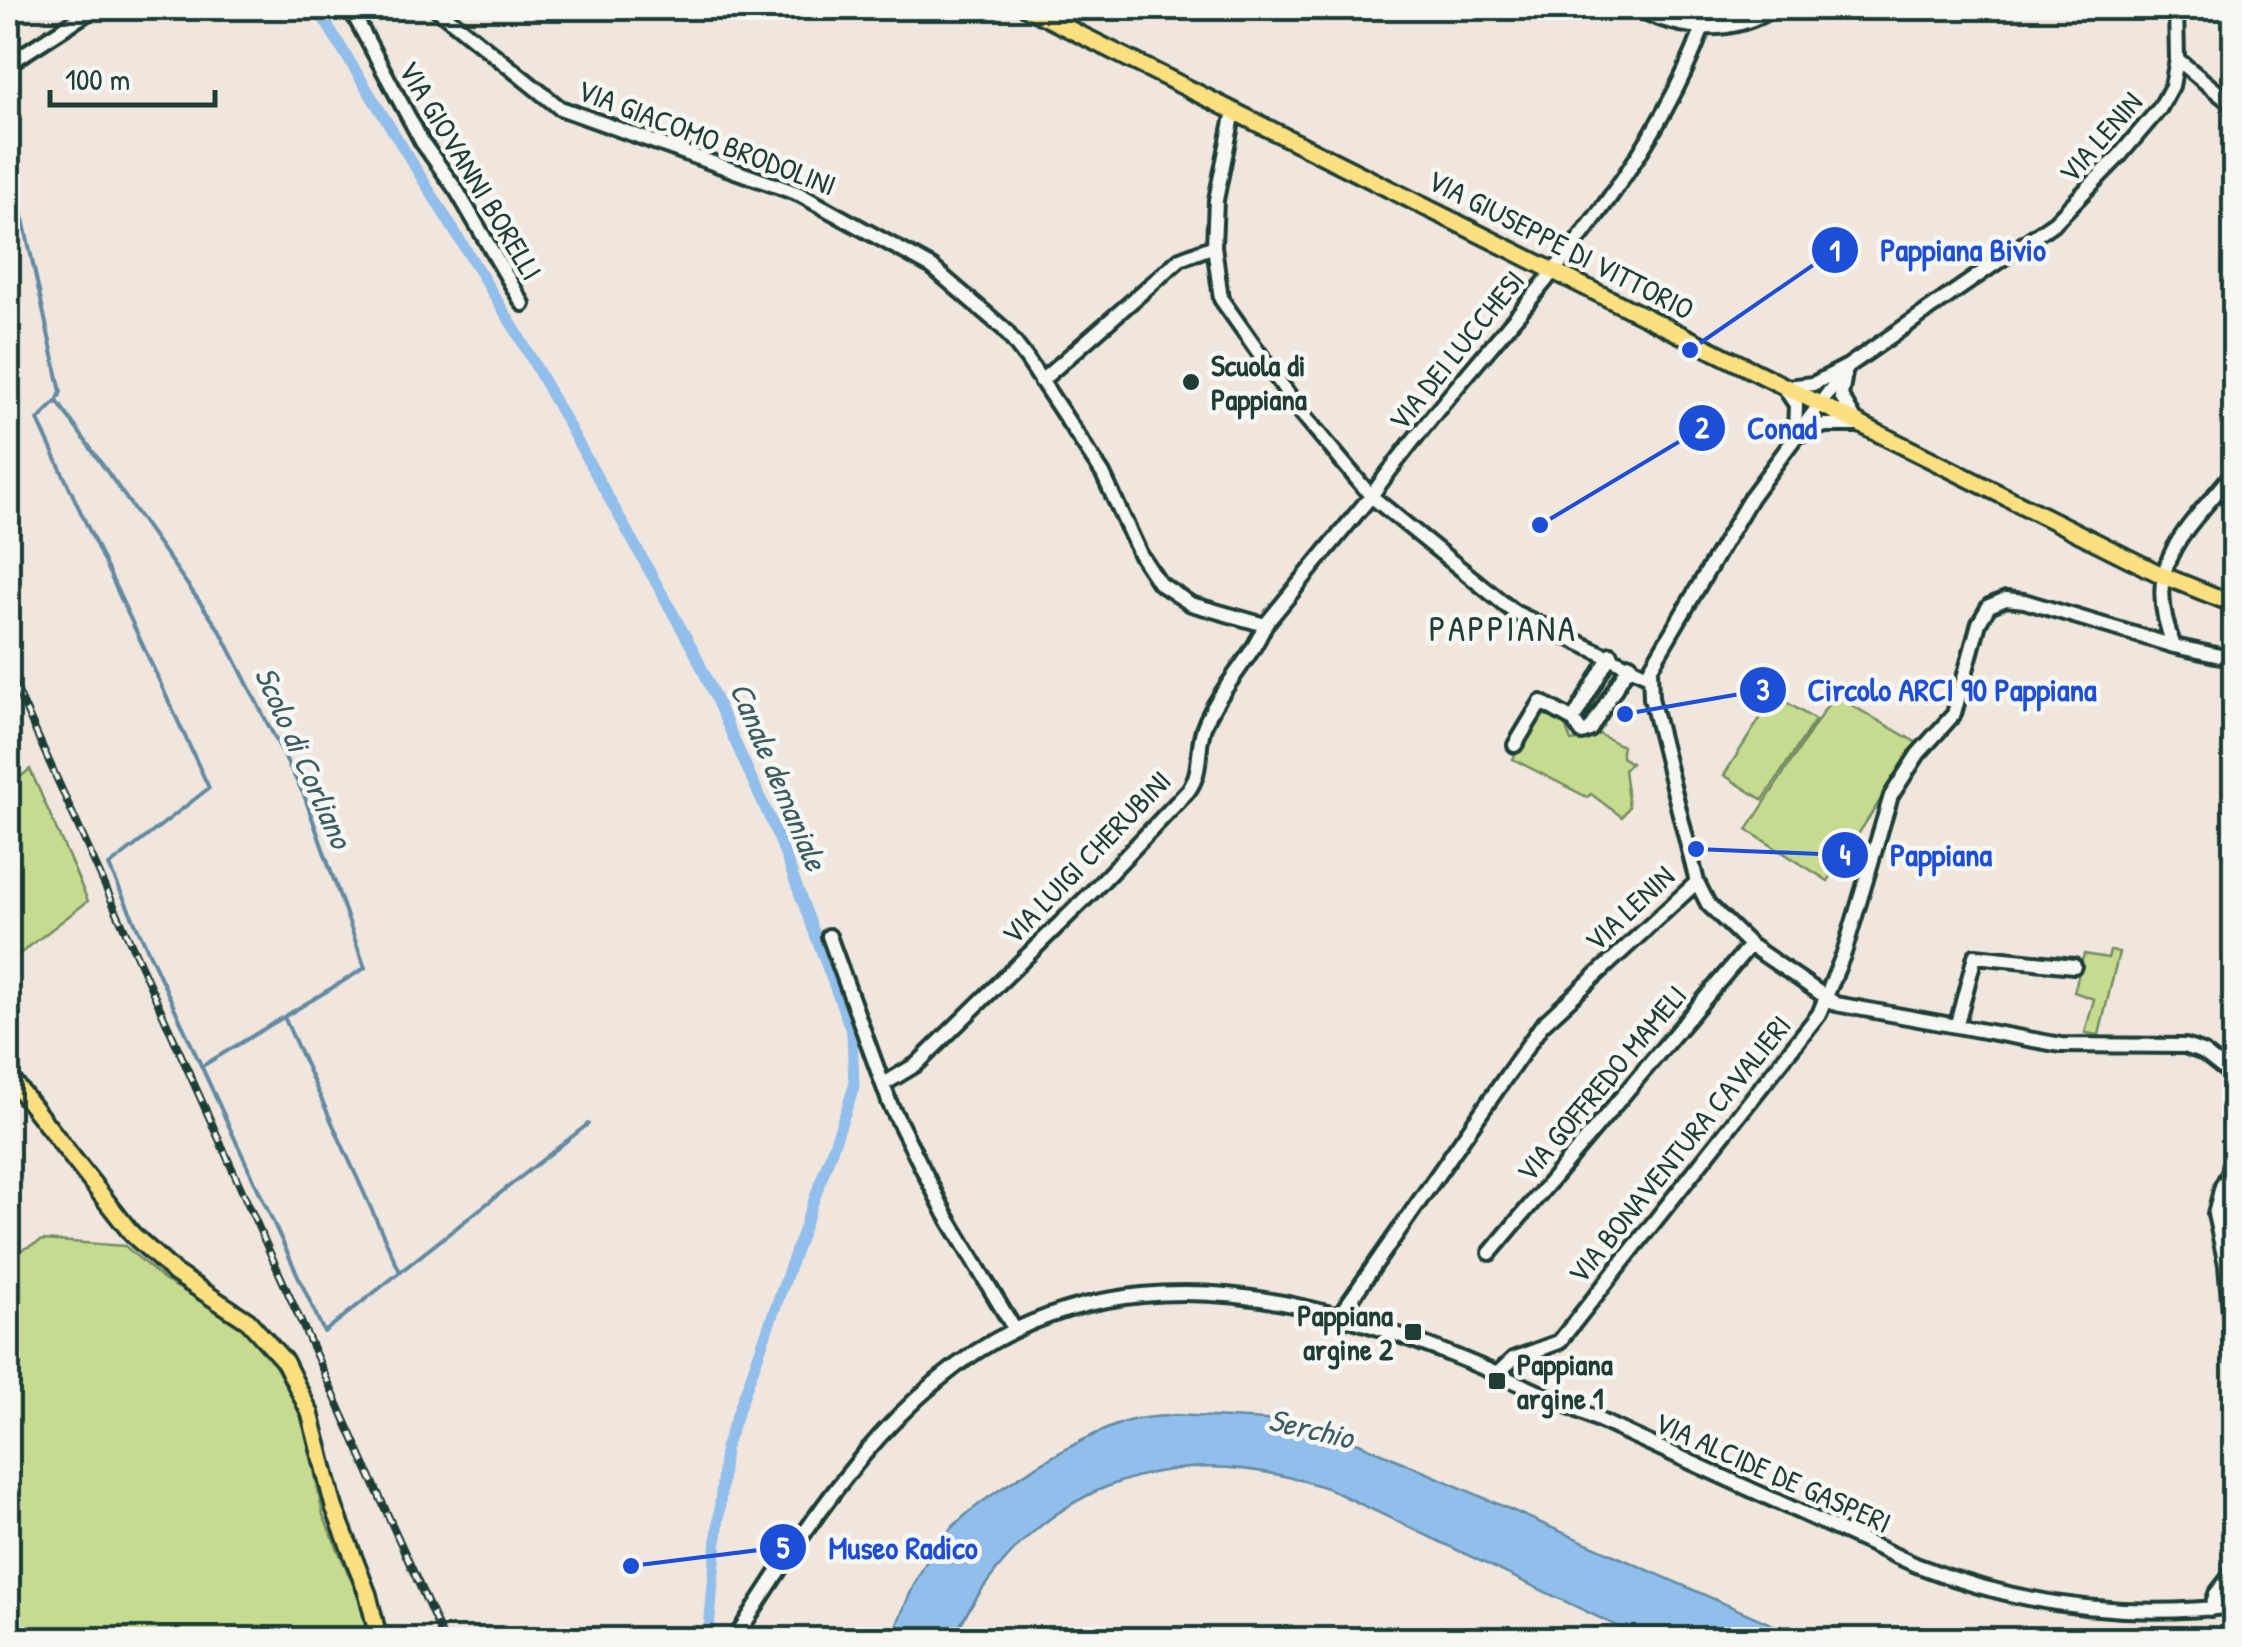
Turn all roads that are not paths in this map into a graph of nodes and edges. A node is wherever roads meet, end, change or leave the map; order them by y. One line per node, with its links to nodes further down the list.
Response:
1 (95, 8): 11 (street)
2 (350, 8): 16 (street, VIA GIOVANNI BORELLI)
3 (436, 8): 18 (street, VIA GIACOMO BRODOLINI)
4 (1026, 8): 13 (main road, VIA GIUSEPPE DI VITTORIO)
5 (1633, 8): 9 (street)
6 (1774, 8): 9 (street)
7 (2163, 8): 8 (street)
8 (2175, 12): 10 (street, VIA LENIN)
9 (1702, 30): 15 (street, VIA DEI LUCCHESI)
10 (2177, 59): 12 (street); 17 (street, VIA LENIN)
11 (8, 64)
12 (2234, 106)
13 (1234, 111): 14 (street); 15 (main road, VIA GIUSEPPE DI VITTORIO)
14 (1214, 246): 18 (street); 24 (street)
15 (1552, 271): 19 (main road, VIA GIUSEPPE DI VITTORIO); 24 (street, VIA DEI LUCCHESI)
16 (523, 304)
17 (1848, 366): 19 (street, VIA LENIN); 20 (street, VIA LENIN); 21 (street)
18 (1041, 381): 27 (street, VIA GIACOMO BRODOLINI)
19 (1784, 387): 20 (main road, VIA GIUSEPPE DI VITTORIO); 22 (street)
20 (1818, 403): 21 (main road, VIA GIUSEPPE DI VITTORIO); 22 (street, VIA LENIN)
21 (1858, 425): 22 (street); 25 (main road, VIA GIUSEPPE DI VITTORIO)
22 (1793, 438): 32 (street, VIA LENIN)
23 (2234, 471): 25 (street)
24 (1371, 496): 27 (street); 29 (street)
25 (2164, 576): 26 (main road, VIA GIUSEPPE DI VITTORIO); 28 (street)
26 (2234, 604)
27 (1265, 625): 43 (street, VIA LUIGI CHERUBINI)
28 (2174, 646): 30 (street, VIA BONAVENTURA CAVALIERI); 39 (street, VIA BONAVENTURA CAVALIERI)
29 (1611, 654): 31 (street); 33 (street)
30 (2234, 659)
31 (1630, 664): 32 (street); 33 (street)
32 (1649, 676): 35 (street, VIA LENIN)
33 (1572, 720): 34 (street)
34 (1514, 745)
35 (1696, 882): 37 (street); 46 (street, VIA LENIN)
36 (830, 936): 43 (street)
37 (1750, 945): 39 (street); 45 (street, VIA GOFFREDO MAMELI)
38 (2074, 966): 40 (street)
39 (1824, 1000): 40 (street); 49 (street, VIA BONAVENTURA CAVALIERI)
40 (1958, 1024): 42 (street)
41 (8, 1075): 53 (main road)
42 (2234, 1077)
43 (884, 1084): 47 (street)
44 (2234, 1164): 48 (street)
45 (1490, 1253)
46 (1340, 1315): 47 (street, VIA ALCIDE DE GASPERI); 49 (street, VIA ALCIDE DE GASPERI)
47 (1015, 1330): 54 (street, VIA ALCIDE DE GASPERI)
48 (2234, 1359)
49 (1499, 1372): 52 (street, VIA ALCIDE DE GASPERI)
50 (2234, 1572): 52 (street)
51 (2234, 1606): 52 (street, VIA ALCIDE DE GASPERI)
52 (2211, 1609)
53 (378, 1640)
54 (734, 1640)

